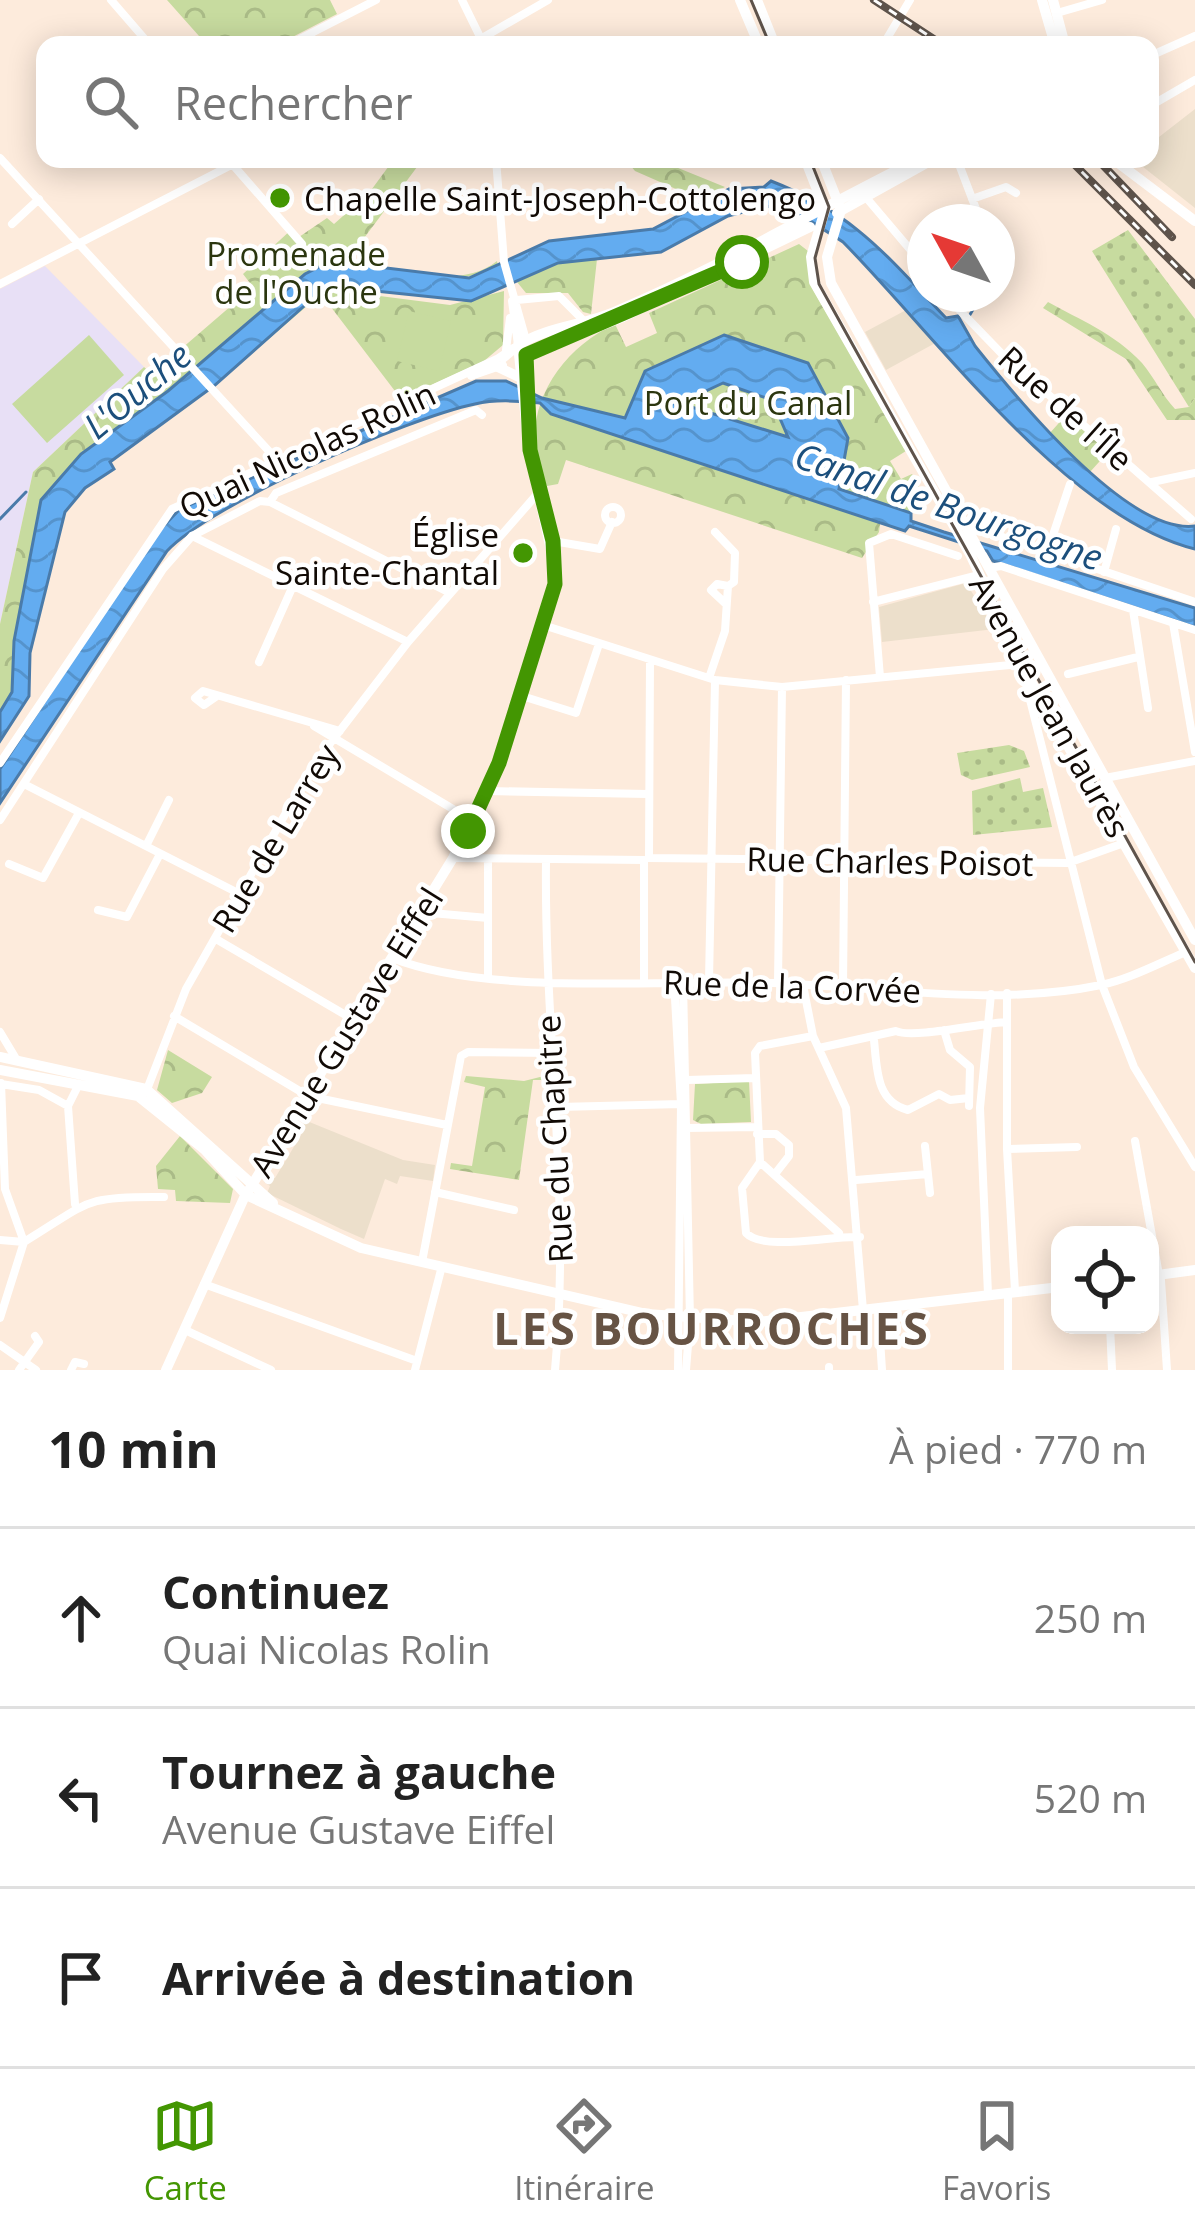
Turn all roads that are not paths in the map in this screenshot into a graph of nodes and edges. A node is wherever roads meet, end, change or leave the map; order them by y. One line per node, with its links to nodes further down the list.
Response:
1 (111, 0): 13 (street)
2 (376, 0): 12 (street)
3 (462, 0): 15 (street)
4 (548, 0): 16 (street)
5 (740, 0): 17 (main road)
6 (757, 0): 18 (main road)
7 (910, 0): 19 (street)
8 (1042, 0): 20 (main road)
9 (1053, 0): 11 (main road)
10 (1102, 0): 11 (street)
11 (1057, 14): 21 (main road)
12 (310, 34): 14 (street)
13 (142, 36)
14 (306, 36)
15 (480, 36)
16 (490, 36)
17 (755, 36)
18 (771, 36)
19 (888, 36)
20 (1054, 36)
21 (1057, 36)
22 (1195, 36): 23 (street)
23 (1159, 52)
24 (1195, 80): 25 (street)
25 (1159, 101)
26 (0, 158): 39 (street)
27 (227, 168): 45 (street)
28 (236, 168): 46 (street)
29 (497, 168): 52 (street)
30 (809, 168): 42 (main road)
31 (822, 168): 42 (main road)
32 (903, 168): 37 (main road)
33 (914, 168): 37 (main road)
34 (960, 168): 40 (street)
35 (1126, 168): 43 (main road)
36 (1135, 168): 43 (main road)
37 (862, 192): 42 (main road); 47 (street)
38 (1016, 193): 40 (street)
39 (39, 199): 44 (street); 45 (street)
40 (972, 199): 41 (street)
41 (974, 204)
42 (829, 211): 48 (main road, Quai Nicolas Rolin); 49 (main road); 50 (main road, Quai Nicolas Rolin); 73 (main road, Avenue Jean Jaurès)
43 (1195, 217)
44 (12, 224)
45 (80, 243): 51 (street); 63 (street)
46 (302, 244)
47 (907, 246)
48 (772, 250): 49 (main road); 50 (main road, Quai Nicolas Rolin)
49 (812, 252): 77 (main road, Avenue Jean Jaurès)
50 (741, 258): 54 (main road, Quai Nicolas Rolin)
51 (0, 284)
52 (515, 300): 55 (street); 56 (street); 57 (street)
53 (961, 312): 65 (street, Rue de l'Île)
54 (613, 317): 55 (main road, Quai Nicolas Rolin); 56 (main road, Quai Nicolas Rolin)
55 (584, 322): 56 (main road, Quai Nicolas Rolin)
56 (522, 349): 57 (street, Quai Nicolas Rolin); 58 (street, Quai Nicolas Rolin); 59 (street); 61 (main road, Avenue Gustave Eiffel)
57 (504, 353): 60 (street, Quai Nicolas Rolin)
58 (498, 367): 59 (street, Quai Nicolas Rolin); 61 (main road)
59 (473, 376): 60 (street, Quai Nicolas Rolin)
60 (458, 380): 63 (street, Quai Nicolas Rolin)
61 (524, 382): 67 (main road, Avenue Gustave Eiffel)
62 (482, 415): 68 (street)
63 (278, 460): 110 (street, Quai Nicolas Rolin)
64 (1195, 473): 65 (street)
65 (1150, 482): 69 (street, Rue de l'Île)
66 (1070, 484): 76 (street)
67 (540, 491): 75 (main road, Avenue Gustave Eiffel); 83 (street, Rue de Larrey)
68 (270, 502): 74 (street); 83 (street)
69 (1191, 520)
70 (612, 522): 75 (street)
71 (1116, 529): 79 (street)
72 (715, 532): 81 (street)
73 (969, 532): 76 (street); 78 (main road, Avenue Jean Jaurès)
74 (192, 536): 82 (street); 112 (street)
75 (553, 541): 89 (main road, Avenue Gustave Eiffel)
76 (1047, 553): 79 (street)
77 (964, 555): 80 (main road, Avenue Jean Jaurès); 84 (street)
78 (986, 563): 87 (street); 93 (main road, Avenue Jean Jaurès)
79 (1104, 572): 85 (street)
80 (975, 576): 84 (street); 97 (main road, Avenue Jean Jaurès)
81 (728, 586): 86 (street); 86 (street)
82 (292, 588): 91 (street); 96 (street)
83 (450, 593): 91 (street, Rue de Larrey)
84 (873, 602): 98 (street)
85 (1195, 602)
86 (726, 604): 100 (street)
87 (1133, 610): 88 (street); 94 (street)
88 (1173, 623): 90 (street); 105 (street)
89 (543, 625): 92 (street); 104 (main road, Avenue Gustave Eiffel)
90 (1195, 630)
91 (408, 643): 107 (street, Rue de Larrey)
92 (598, 644): 95 (street); 104 (street)
93 (1040, 656): 97 (main road); 99 (main road, Avenue Jean Jaurès)
94 (1138, 657): 99 (street); 106 (street)
95 (650, 660): 100 (street); 114 (street)
96 (259, 662)
97 (1021, 664): 98 (street); 119 (main road, Avenue Jean Jaurès); 129 (street)
98 (880, 676): 101 (street)
99 (1060, 678): 111 (main road, Avenue Jean Jaurès)
100 (712, 679): 102 (street); 123 (street)
101 (846, 680): 102 (street); 126 (street)
102 (782, 687): 125 (street)
103 (217, 696): 107 (street)
104 (522, 696): 113 (main road, Avenue Gustave Eiffel)
105 (1190, 697): 108 (street)
106 (1148, 707)
107 (336, 735): 118 (street); 131 (street, Rue de Larrey)
108 (1195, 752)
109 (1195, 761): 111 (street)
110 (0, 763)
111 (1105, 778): 135 (main road, Avenue Jean Jaurès)
112 (24, 784): 116 (street); 117 (street)
113 (488, 791): 114 (street); 118 (main road, Avenue Gustave Eiffel)
114 (648, 794): 128 (street)
115 (170, 797): 120 (street)
116 (79, 813): 120 (street); 130 (street)
117 (0, 820)
118 (473, 821): 122 (main road, Avenue Gustave Eiffel)
119 (1125, 842): 129 (street, Rue Charles Poisot); 138 (main road, Avenue Jean Jaurès)
120 (146, 846): 121 (street)
121 (160, 854): 131 (street); 132 (street)
122 (453, 858): 124 (street, Rue Charles Poisot); 133 (main road, Avenue Gustave Eiffel)
123 (712, 859): 125 (street, Rue Charles Poisot); 128 (street, Rue Charles Poisot); 145 (street)
124 (488, 860): 127 (street, Rue Charles Poisot); 134 (street)
125 (781, 860): 126 (street, Rue Charles Poisot); 146 (street)
126 (845, 860): 129 (street, Rue Charles Poisot); 149 (street)
127 (546, 861): 128 (street, Rue Charles Poisot); 142 (street, Rue du Chapitre)
128 (650, 861): 143 (street)
129 (1068, 863): 148 (street)
130 (9, 864)
131 (242, 895): 136 (street, Rue de Larrey)
132 (98, 910)
133 (420, 912): 134 (street); 139 (main road, Avenue Gustave Eiffel)
134 (488, 918): 141 (street)
135 (1191, 923): 137 (main road, Avenue Jean Jaurès)
136 (216, 939): 152 (street, Rue de Larrey); 153 (street)
137 (1195, 940)
138 (1186, 952): 140 (main road, Avenue Jean Jaurès); 148 (street, Rue de la Corvée)
139 (392, 958): 141 (street, Rue de la Corvée); 153 (main road, Avenue Gustave Eiffel)
140 (1195, 968)
141 (488, 976): 142 (street, Rue de la Corvée)
142 (544, 980): 143 (street, Rue de la Corvée); 161 (street, Rue du Chapitre)
143 (644, 980): 144 (street, Rue de la Corvée)
144 (679, 981): 145 (street, Rue de la Corvée); 167 (street)
145 (709, 981): 146 (street, Rue de la Corvée)
146 (778, 983): 147 (street, Rue de la Corvée)
147 (803, 985): 149 (street, Rue de la Corvée); 157 (street)
148 (1102, 985): 150 (street, Rue de la Corvée); 183 (street)
149 (843, 987): 151 (street, Rue de la Corvée)
150 (1007, 993): 151 (street, Rue de la Corvée); 154 (street)
151 (991, 994): 155 (street)
152 (174, 1016): 169 (street, Rue de Larrey); 170 (street)
153 (354, 1020): 170 (main road, Avenue Gustave Eiffel)
154 (1007, 1022): 155 (street); 181 (street)
155 (987, 1023): 156 (street); 207 (street)
156 (944, 1030): 159 (street); 159 (street)
157 (813, 1036): 160 (street); 165 (street)
158 (0, 1038): 163 (street)
159 (874, 1040): 160 (street)
160 (819, 1048): 188 (street)
161 (553, 1053): 173 (street, Rue du Chapitre); 175 (street)
162 (0, 1057): 163 (main road)
163 (21, 1062): 166 (main road)
164 (0, 1070): 166 (main road)
165 (755, 1078): 167 (street); 177 (street)
166 (77, 1079): 169 (main road); 171 (street)
167 (683, 1080): 172 (street)
168 (0, 1083): 171 (street); 174 (street)
169 (146, 1095): 184 (main road); 189 (main road)
170 (308, 1096): 175 (street); 185 (main road, Avenue Gustave Eiffel)
171 (70, 1102): 193 (street)
172 (684, 1104): 173 (street); 176 (street)
173 (558, 1107): 208 (street, Rue du Chapitre)
174 (0, 1123): 199 (street)
175 (447, 1126): 190 (street)
176 (684, 1128): 177 (street); 213 (street)
177 (757, 1130): 182 (street); 186 (street)
178 (1135, 1142): 195 (street)
179 (925, 1147): 187 (street)
180 (1077, 1147): 181 (street)
181 (1007, 1149): 206 (street)
182 (760, 1162): 186 (street); 196 (street)
183 (1195, 1168)
184 (235, 1169): 185 (main road); 189 (main road)
185 (261, 1170): 189 (main road, Avenue Gustave Eiffel)
186 (775, 1174): 196 (street)
187 (928, 1174): 188 (street); 191 (street)
188 (856, 1180): 197 (street)
189 (249, 1190): 200 (main road); 204 (main road, Avenue Gustave Eiffel)
190 (435, 1192): 194 (street); 200 (street)
191 (930, 1193)
192 (164, 1197): 193 (street)
193 (76, 1204): 199 (street)
194 (514, 1210)
195 (1147, 1226)
196 (839, 1234): 197 (street)
197 (860, 1237): 211 (street)
198 (0, 1240): 199 (street)
199 (24, 1242): 212 (street)
200 (422, 1262): 201 (main road)
201 (442, 1266): 208 (main road); 219 (street)
202 (1195, 1274): 203 (main road)
203 (1159, 1278)
204 (204, 1284): 214 (main road, Avenue Gustave Eiffel); 219 (street)
205 (1051, 1288): 206 (main road)
206 (1011, 1291): 207 (main road); 228 (street)
207 (988, 1294): 209 (main road)
208 (562, 1297): 213 (main road); 225 (street, Rue du Chapitre)
209 (878, 1308): 211 (main road); 227 (street)
210 (1159, 1309): 230 (street)
211 (863, 1310): 213 (main road)
212 (1, 1314)
213 (686, 1320): 226 (street)
214 (183, 1329): 223 (main road, Avenue Gustave Eiffel); 224 (street)
215 (1110, 1334): 229 (street)
216 (35, 1336): 220 (street)
217 (0, 1345): 220 (street)
218 (84, 1364): 222 (street)
219 (416, 1365)
220 (21, 1366): 221 (street)
221 (36, 1370)
222 (71, 1370)
223 (166, 1370)
224 (271, 1370)
225 (555, 1370)
226 (682, 1370)
227 (881, 1370)
228 (1008, 1370)
229 (1112, 1370)
230 (1167, 1370)

